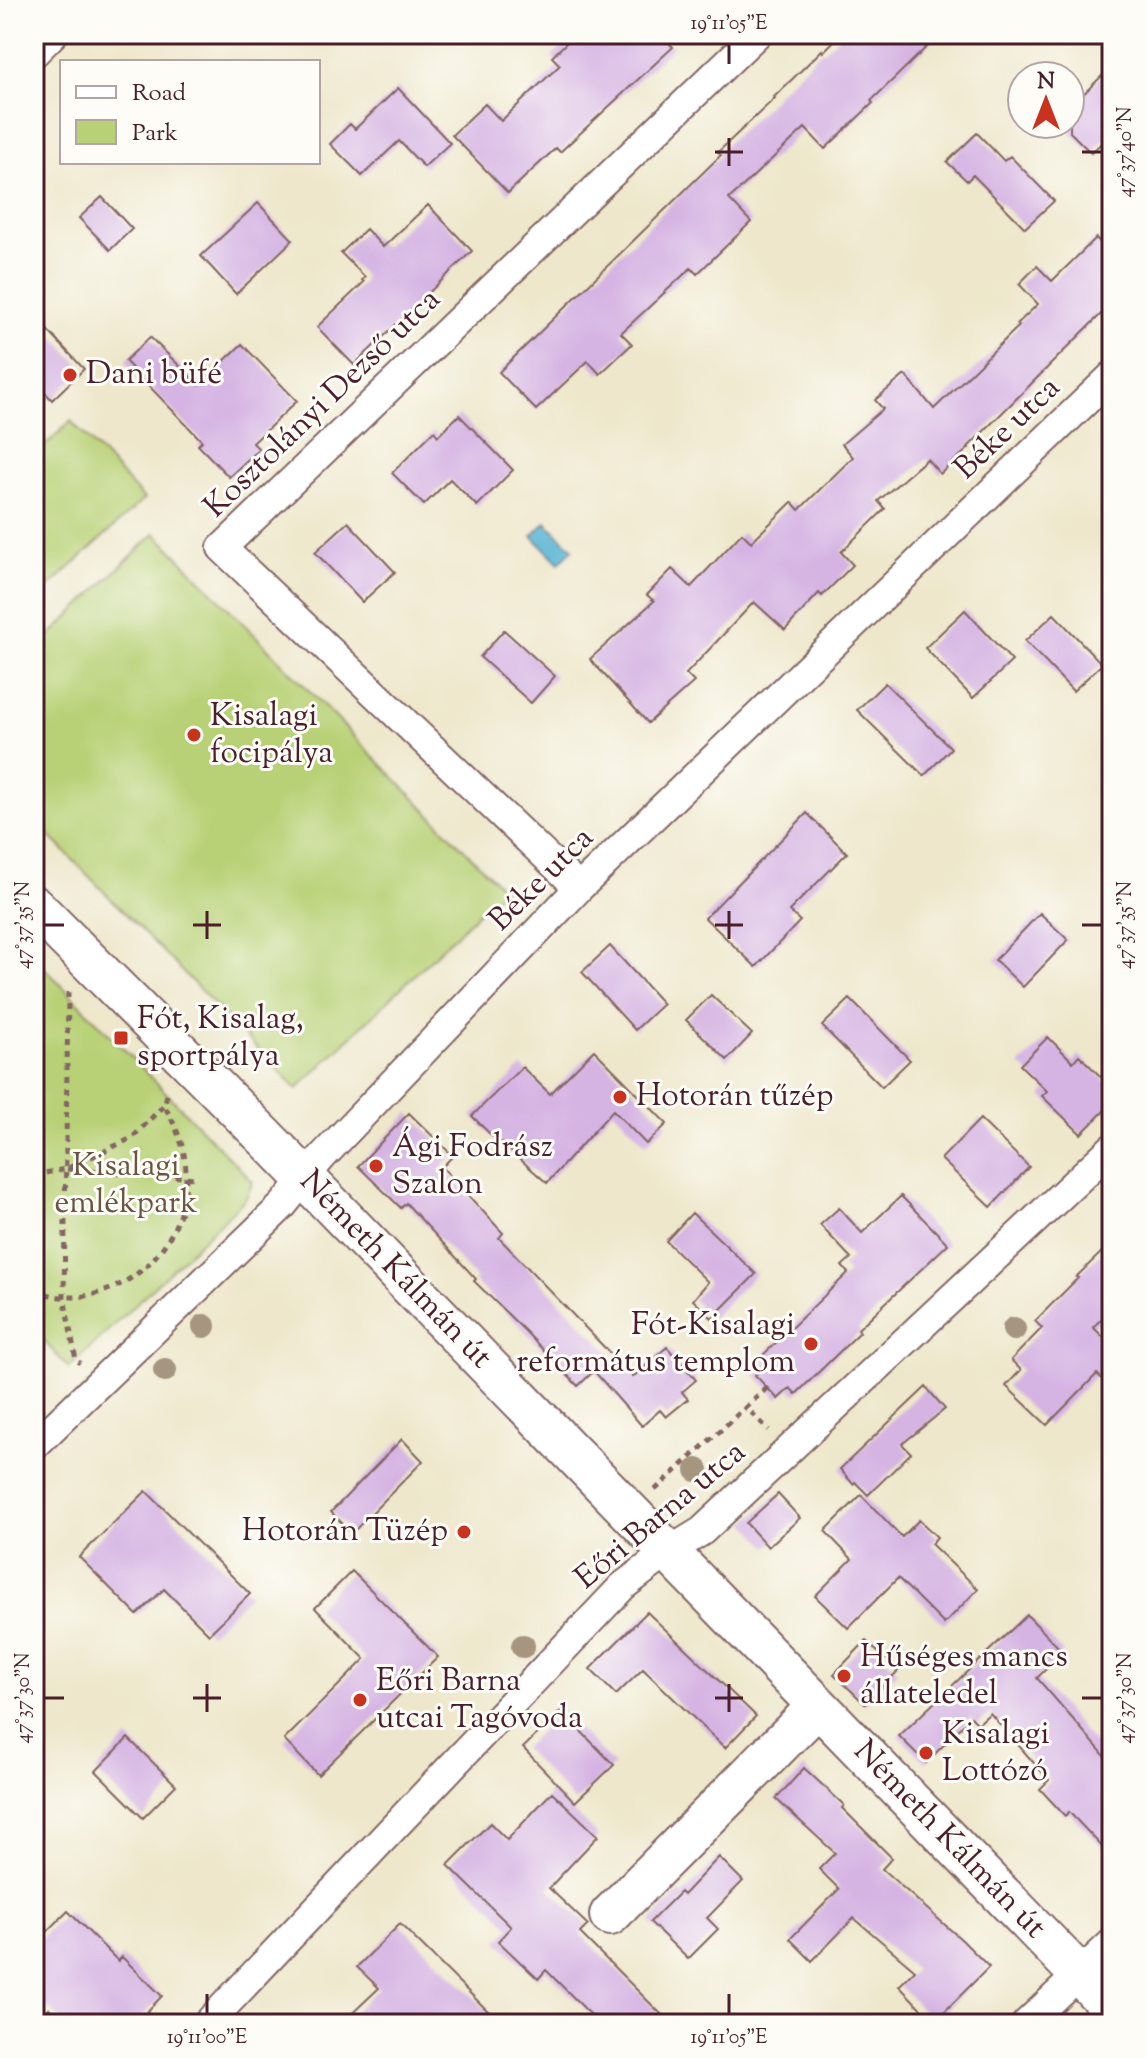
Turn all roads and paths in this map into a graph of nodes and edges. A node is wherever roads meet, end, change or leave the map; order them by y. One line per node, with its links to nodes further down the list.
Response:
1 (53, 34): 3 (street)
2 (757, 34): 5 (street, Kosztolányi Dezső utca)
3 (34, 53)
4 (1112, 376): 5 (street, Béke utca)
5 (579, 888): 15 (street, Béke utca)
6 (34, 906): 7 (street, Németh Kálmán út)
7 (94, 966): 8 (street, Németh Kálmán út); 11 (path)
8 (194, 1065): 9 (path); 15 (street, Németh Kálmán út)
9 (164, 1105): 11 (path); 13 (path)
10 (1112, 1148): 22 (street, Eőri Barna utca)
11 (66, 1169): 12 (path); 13 (path); 17 (path)
12 (34, 1175)
13 (186, 1177): 14 (path); 17 (path)
14 (197, 1178)
15 (306, 1178): 18 (street, Béke utca); 24 (street, Németh Kálmán út)
16 (34, 1291): 17 (path)
17 (64, 1297): 18 (path)
18 (103, 1379): 21 (street, Béke utca)
19 (767, 1388): 20 (path)
20 (746, 1407): 22 (path); 23 (path)
21 (34, 1446)
22 (789, 1451): 24 (street, Eőri Barna utca)
23 (655, 1491)
24 (668, 1552): 25 (street, Németh Kálmán út); 30 (street, Eőri Barna utca)
25 (818, 1706): 26 (street); 28 (street, Németh Kálmán út)
26 (610, 1915)
27 (1112, 1943): 28 (street)
28 (1080, 1974): 29 (street, Németh Kálmán út); 31 (street)
29 (1112, 2008)
30 (207, 2024)
31 (1026, 2024)

